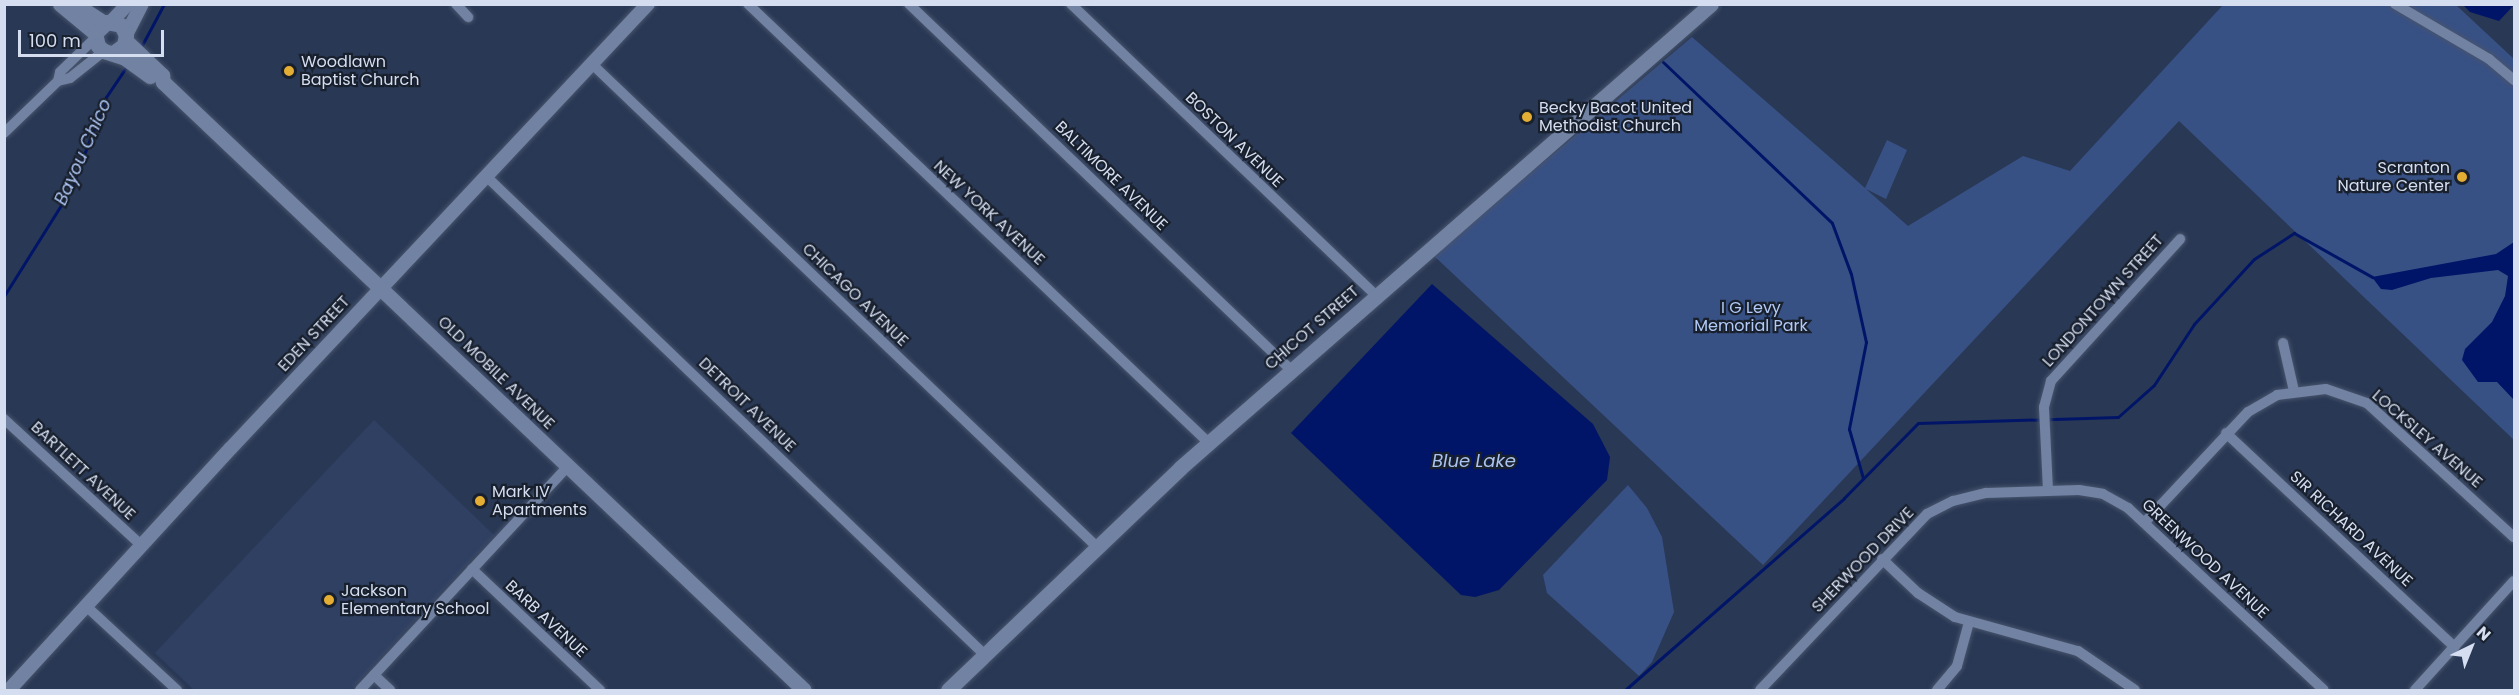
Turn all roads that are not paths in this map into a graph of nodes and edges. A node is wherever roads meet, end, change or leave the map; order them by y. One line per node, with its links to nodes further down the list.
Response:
1 (60, 4): 13 (main road, OLD MOBILE AVENUE)
2 (75, 4): 13 (main road, OLD MOBILE AVENUE)
3 (128, 4): 13 (street)
4 (142, 4): 14 (street)
5 (456, 4): 12 (street)
6 (648, 4): 15 (street, EDEN STREET)
7 (748, 4): 28 (street, NEW YORK AVENUE)
8 (909, 4): 24 (street, BALTIMORE AVENUE)
9 (1071, 4): 22 (street, BOSTON AVENUE)
10 (1711, 4): 22 (main road, CHICOT STREET)
11 (2395, 4): 16 (street)
12 (468, 17)
13 (104, 37): 14 (main road); 14 (main road, OLD MOBILE AVENUE); 17 (main road, OLD MOBILE AVENUE); 18 (street)
14 (126, 38): 17 (main road, OLD MOBILE AVENUE)
15 (592, 64): 19 (street, EDEN STREET); 34 (street, CHICAGO AVENUE)
16 (2514, 80)
17 (163, 82): 21 (main road, OLD MOBILE AVENUE)
18 (4, 134)
19 (487, 177): 21 (street, EDEN STREET); 41 (street, DETROIT AVENUE)
20 (2180, 239): 30 (street, LONDONTOWN STREET)
21 (381, 288): 29 (main road, OLD MOBILE AVENUE); 33 (street, EDEN STREET)
22 (1377, 296): 24 (main road, CHICOT STREET)
23 (2283, 343): 25 (street)
24 (1291, 370): 28 (main road, CHICOT STREET)
25 (2294, 391): 27 (street, LOCKSLEY AVENUE); 32 (street, LOCKSLEY AVENUE)
26 (4, 419): 33 (street, BARTLETT AVENUE)
27 (2226, 433): 31 (street, LOCKSLEY AVENUE); 40 (street, SIR RICHARD AVENUE)
28 (1209, 443): 34 (main road, CHICOT STREET)
29 (567, 466): 36 (street); 48 (main road, OLD MOBILE AVENUE)
30 (2048, 490): 31 (street, GREENWOOD AVENUE); 35 (street, SHERWOOD DRIVE)
31 (2145, 522): 53 (street, GREENWOOD AVENUE)
32 (2514, 537)
33 (141, 545): 38 (street, EDEN STREET)
34 (1097, 547): 41 (main road, CHICOT STREET)
35 (1882, 559): 39 (street); 50 (street, SHERWOOD DRIVE)
36 (472, 569): 42 (street); 47 (street, BARB AVENUE)
37 (2514, 581): 40 (street)
38 (86, 606): 43 (street, EDEN STREET); 44 (street)
39 (1969, 622): 51 (street); 52 (street)
40 (2455, 647): 54 (street)
41 (985, 655): 49 (main road, CHICOT STREET)
42 (374, 675): 45 (street); 46 (street)
43 (9, 690)
44 (177, 690)
45 (360, 690)
46 (390, 690)
47 (600, 690)
48 (804, 690)
49 (948, 690)
50 (1760, 690)
51 (1937, 690)
52 (2135, 690)
53 (2324, 690)
54 (2415, 690)

